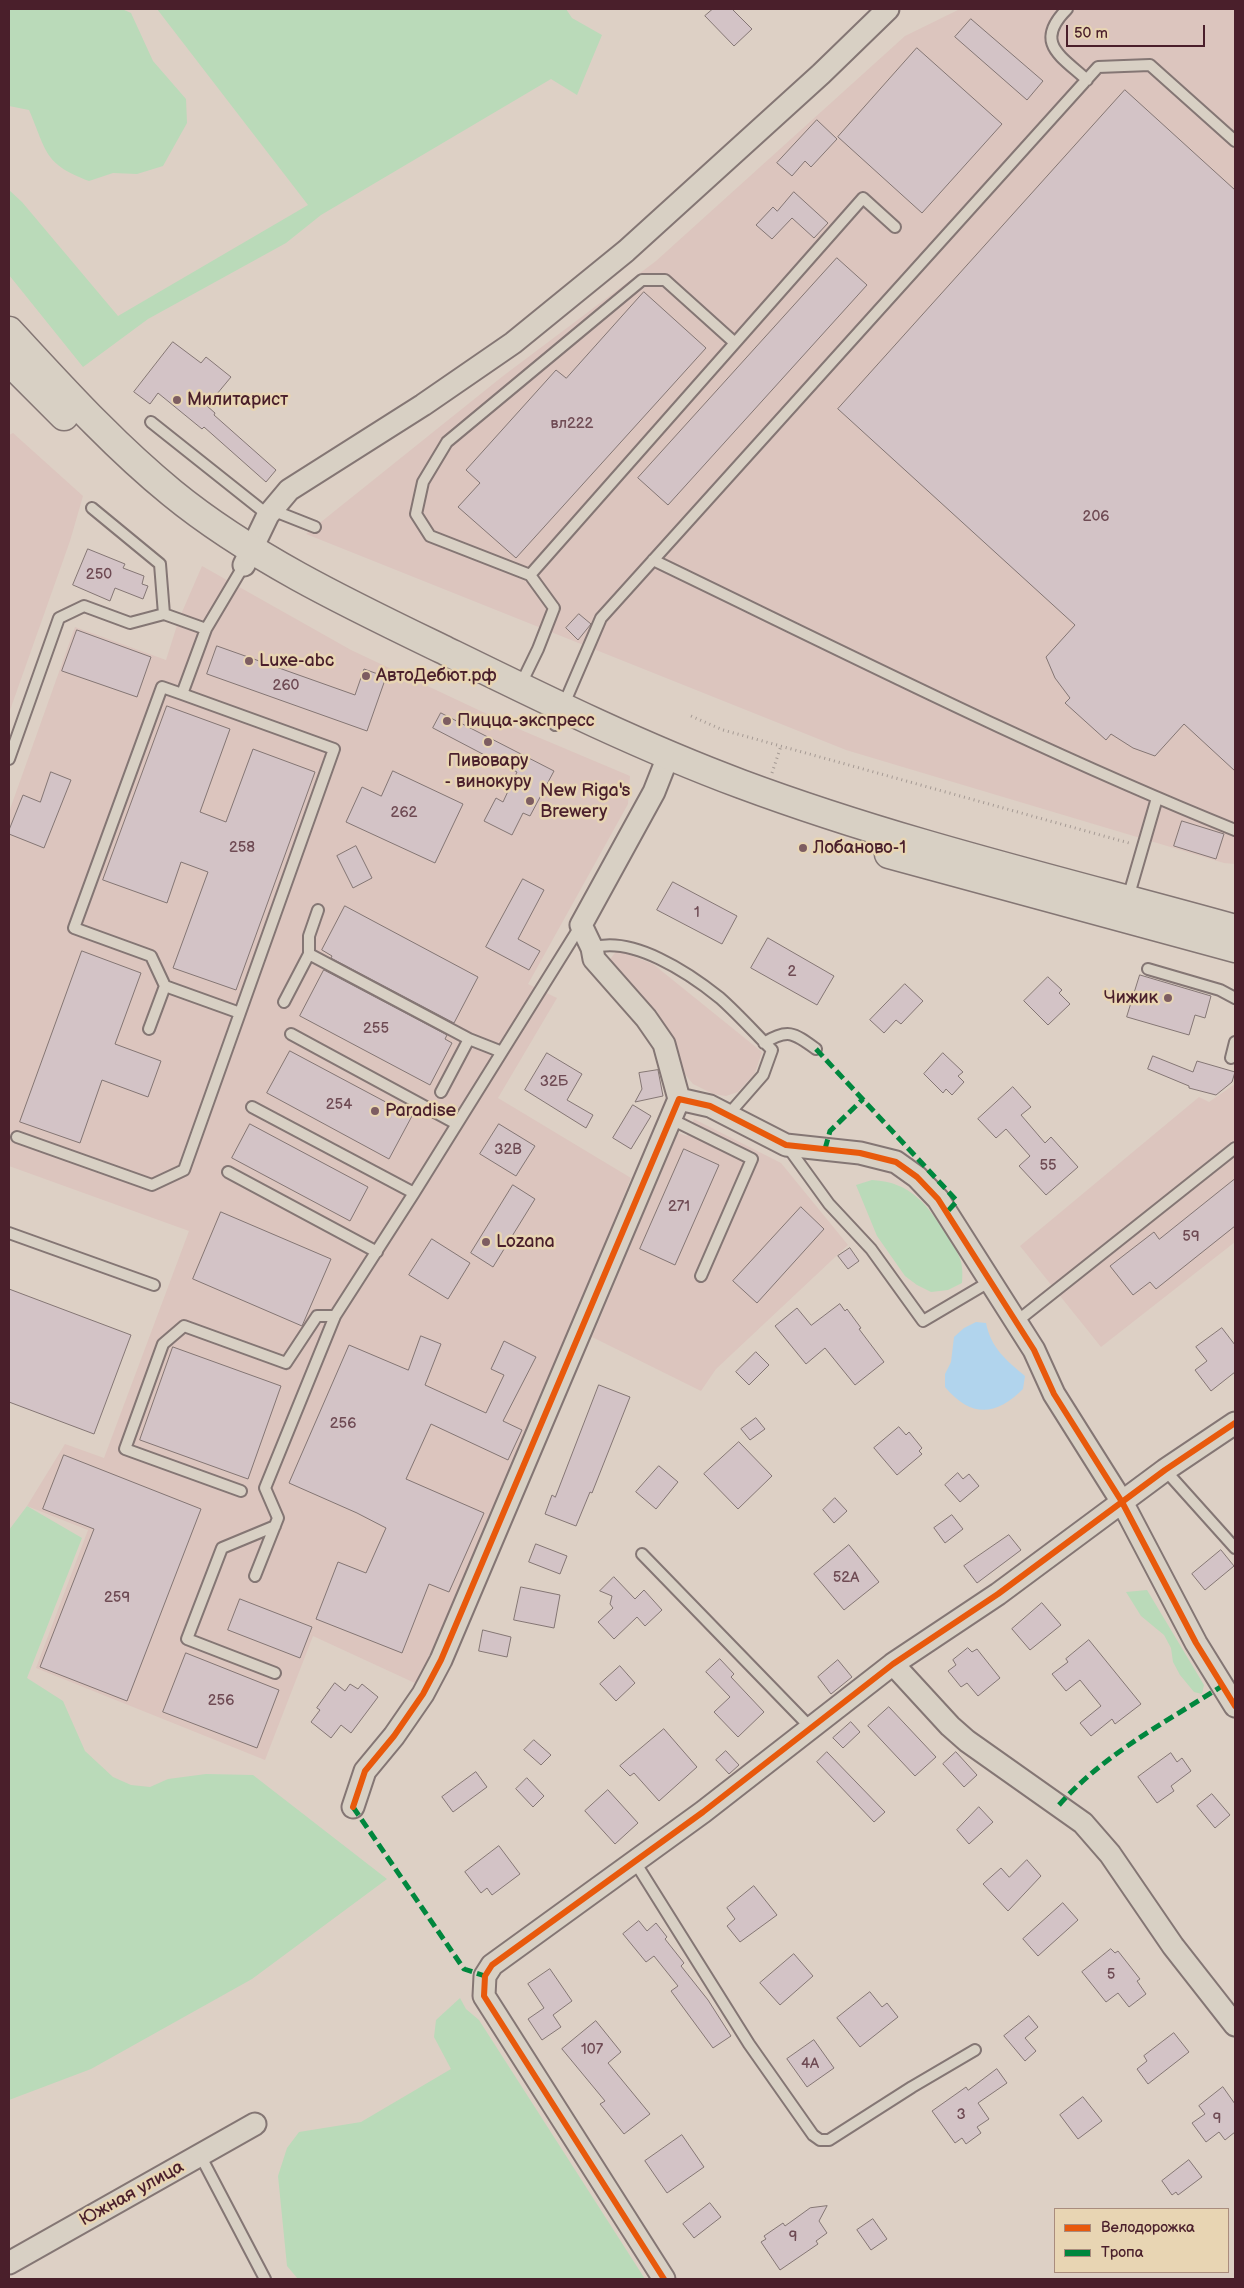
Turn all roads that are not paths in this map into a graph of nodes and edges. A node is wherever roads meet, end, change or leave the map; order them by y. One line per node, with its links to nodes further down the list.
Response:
1 (888, 9): 11 (street)
2 (1067, 9): 3 (lane)
3 (1087, 80): 4 (lane); 14 (lane)
4 (1235, 142)
5 (895, 227): 7 (lane)
6 (9, 330): 13 (main road)
7 (735, 343): 15 (lane); 15 (lane)
8 (9, 361): 13 (main road)
9 (151, 422): 11 (lane)
10 (92, 508): 16 (lane)
11 (270, 513): 12 (lane); 13 (street)
12 (315, 527)
13 (248, 556): 17 (lane); 18 (main road); 20 (main road)
14 (653, 560): 20 (lane); 23 (lane)
15 (530, 575): 18 (lane)
16 (164, 614): 17 (lane); 21 (lane)
17 (206, 628): 19 (lane)
18 (519, 686): 20 (main road)
19 (182, 694): 33 (lane); 36 (lane)
20 (559, 716): 22 (main road)
21 (9, 759)
22 (665, 763): 25 (main road); 27 (street)
23 (1157, 798): 24 (lane); 25 (lane)
24 (1235, 830)
25 (1125, 908): 28 (main road); 30 (main road)
26 (318, 910): 31 (lane)
27 (581, 925): 29 (street); 43 (lane)
28 (1235, 929)
29 (592, 948): 40 (lane); 46 (street)
30 (1235, 948)
31 (310, 954): 35 (lane); 39 (lane)
32 (1148, 969): 34 (lane)
33 (165, 986): 36 (lane); 37 (lane)
34 (1235, 998)
35 (284, 1002)
36 (240, 1013): 51 (lane)
37 (149, 1028)
38 (290, 1034): 50 (lane)
39 (468, 1039): 43 (lane); 45 (lane)
40 (764, 1042): 42 (lane); 48 (lane)
41 (1235, 1042): 44 (lane)
42 (816, 1049)
43 (502, 1052): 50 (lane)
44 (1231, 1058)
45 (440, 1092)
46 (678, 1099): 48 (street); 49 (street)
47 (252, 1107): 55 (lane)
48 (728, 1115): 52 (street)
49 (671, 1119): 58 (lane); 75 (street)
50 (457, 1124): 55 (lane)
51 (17, 1137)
52 (786, 1145): 59 (street); 59 (lane)
53 (1235, 1148): 62 (lane)
54 (228, 1172): 57 (lane)
55 (414, 1194): 57 (lane)
56 (9, 1233): 60 (lane)
57 (377, 1252): 61 (lane)
58 (700, 1276)
59 (989, 1282): 62 (street)
60 (154, 1285)
61 (335, 1316): 65 (lane); 67 (lane)
62 (1016, 1322): 66 (street)
63 (1235, 1423): 64 (street)
64 (1165, 1470): 66 (street); 68 (lane)
65 (241, 1491)
66 (1122, 1502): 71 (street); 73 (street)
67 (275, 1526): 70 (lane); 72 (lane)
68 (1235, 1548)
69 (642, 1554): 74 (lane)
70 (254, 1576)
71 (893, 1664): 74 (street); 77 (street)
72 (275, 1673)
73 (1235, 1706)
74 (810, 1727): 76 (street)
75 (353, 1807)
76 (635, 1862): 78 (lane); 83 (street)
77 (1235, 2025)
78 (976, 2050)
79 (255, 2124): 80 (street, Южная улица)
80 (200, 2155): 81 (street, Южная улица); 82 (lane)
81 (9, 2263)
82 (265, 2279)
83 (664, 2279)

